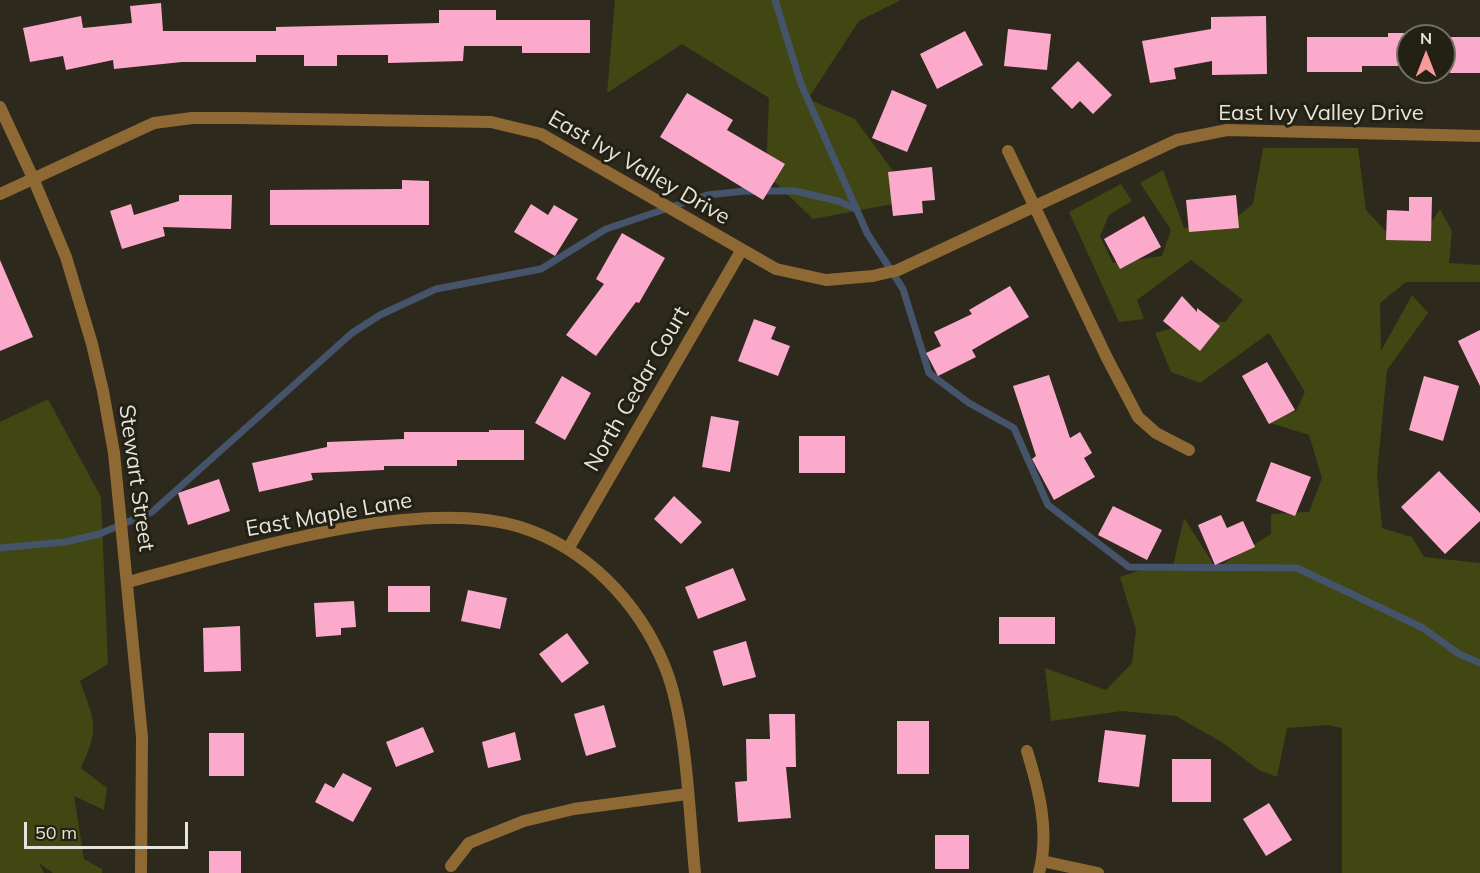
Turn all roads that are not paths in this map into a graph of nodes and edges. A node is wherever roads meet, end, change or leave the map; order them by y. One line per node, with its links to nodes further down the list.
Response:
1 (0, 107): 4 (street, Stewart Street)
2 (1480, 135): 6 (street, East Ivy Valley Drive)
3 (1008, 151): 6 (street)
4 (33, 178): 5 (street, East Ivy Valley Drive); 7 (street, East Ivy Valley Drive); 10 (street, Stewart Street)
5 (0, 194)
6 (1034, 207): 7 (street, East Ivy Valley Drive); 8 (street)
7 (741, 251): 9 (street, North Cedar Court)
8 (1189, 450)
9 (568, 549): 10 (street, East Maple Lane); 12 (street, East Maple Lane)
10 (129, 582): 15 (street, Stewart Street)
11 (1027, 751): 14 (street)
12 (687, 794): 13 (street); 16 (street, East Maple Lane)
13 (451, 866)
14 (1040, 867): 17 (street)
15 (141, 873)
16 (695, 873)
17 (1098, 873)

